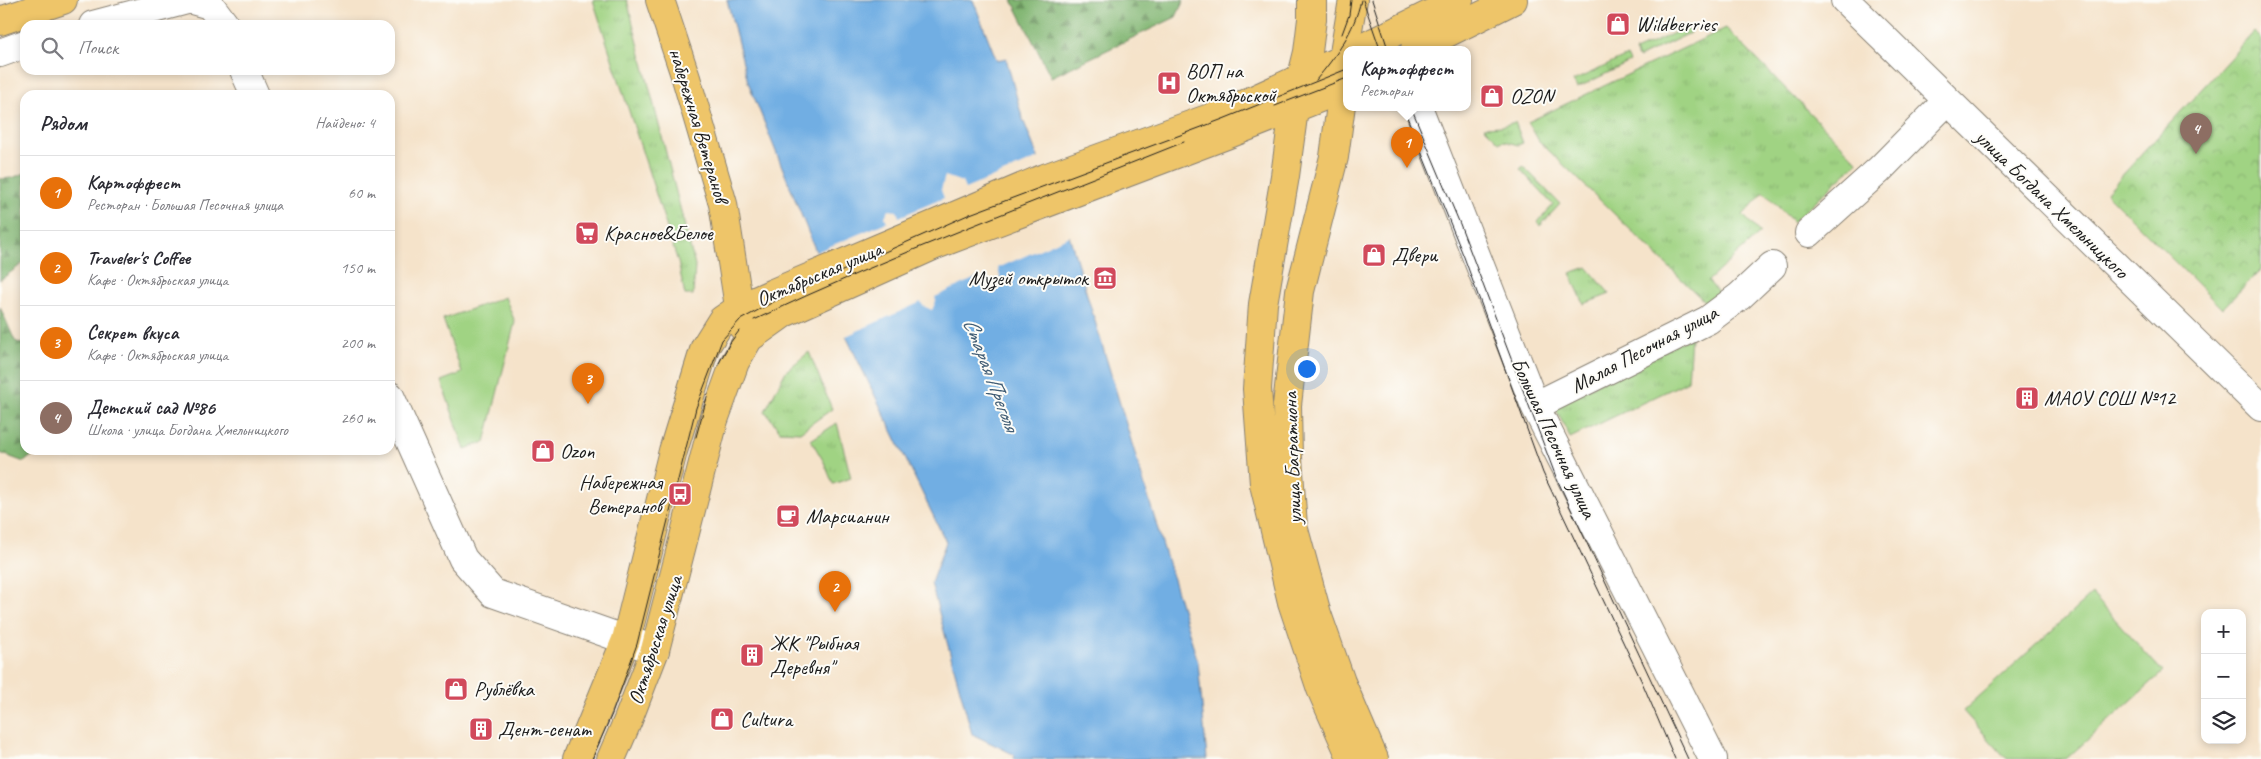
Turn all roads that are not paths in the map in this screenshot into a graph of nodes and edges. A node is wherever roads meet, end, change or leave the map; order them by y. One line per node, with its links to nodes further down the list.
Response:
1 (187, 0): 10 (street)
2 (192, 0): 11 (street)
3 (660, 0): 31 (main road, набережная Ветеранов)
4 (1312, 0): 20 (main road, улица Багратиона)
5 (1353, 0): 14 (main road, улица Багратиона)
6 (1459, 0): 15 (main road, Октябрьская улица)
7 (1513, 0): 16 (main road)
8 (1845, 0): 24 (street, улица Богдана Хмельницкого)
9 (58, 2): 12 (main road)
10 (111, 20)
11 (221, 20)
12 (0, 21)
13 (20, 46): 17 (street)
14 (1354, 46)
15 (1368, 46)
16 (1421, 46)
17 (0, 53)
18 (1343, 58): 20 (main road, Октябрьская улица)
19 (246, 75): 21 (street)
20 (1301, 78): 25 (main road, улица Багратиона); 27 (main road, Октябрьская улица)
21 (253, 90)
22 (1343, 90): 25 (main road, Октябрьская улица)
23 (1343, 101): 41 (main road, улица Багратиона)
24 (1947, 101): 28 (street); 35 (street, улица Богдана Хмельницкого)
25 (1294, 109): 27 (main road, Октябрьская улица); 40 (main road, улица Багратиона)
26 (1420, 111): 33 (street, Большая Песочная улица)
27 (1046, 190): 30 (main road, Октябрьская улица)
28 (1809, 233)
29 (1772, 266): 33 (street, Малая Песочная улица)
30 (779, 303): 31 (main road, Октябрьская улица); 32 (main road, Октябрьская улица)
31 (738, 309): 32 (main road, набережная Ветеранов); 36 (main road, Октябрьская улица)
32 (749, 338): 37 (main road, Октябрьская улица)
33 (1535, 406): 42 (street, Большая Песочная улица)
34 (395, 407): 36 (street)
35 (2261, 407)
36 (626, 640): 37 (street); 38 (main road, Октябрьская улица)
37 (655, 650): 39 (main road, Октябрьская улица)
38 (577, 759)
39 (611, 759)
40 (1352, 759)
41 (1374, 759)
42 (1713, 759)

